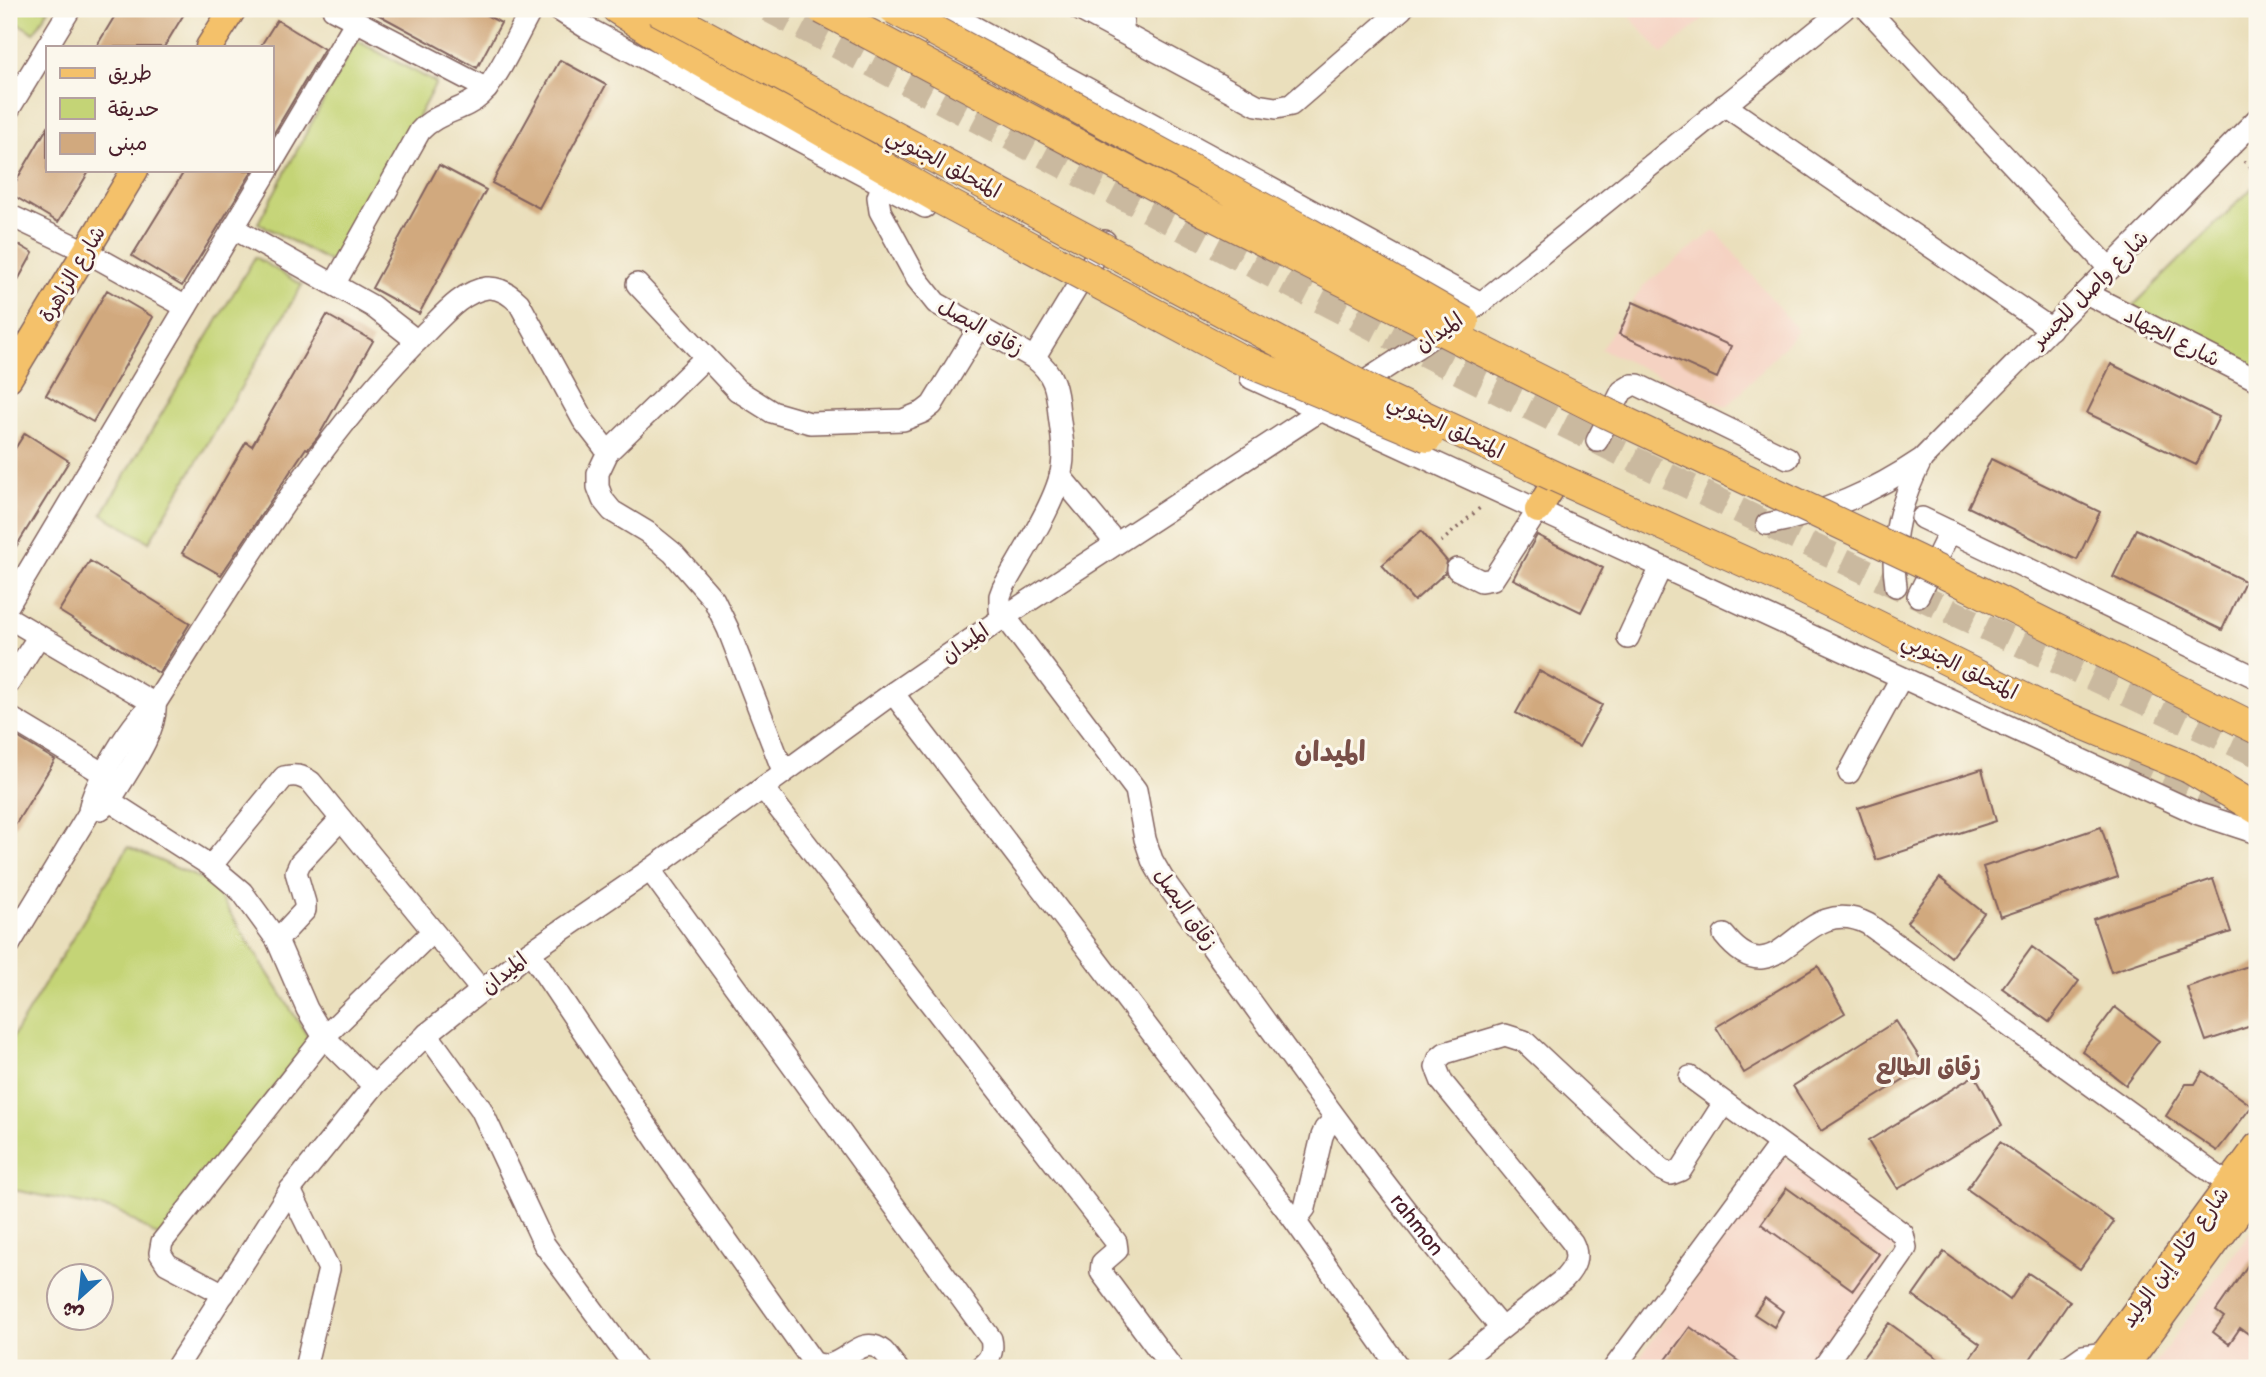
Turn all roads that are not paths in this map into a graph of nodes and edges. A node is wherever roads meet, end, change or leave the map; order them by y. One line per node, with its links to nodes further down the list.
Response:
1 (70, 9): 18 (street)
2 (233, 9): 19 (main road)
3 (333, 9): 16 (street)
4 (532, 9): 21 (street)
5 (557, 9): 28 (street)
6 (617, 9): 54 (highway, bridge)
7 (656, 9): 54 (highway, المتحلق الجنوبي, bridge)
8 (822, 9): 48 (highway, bridge)
9 (894, 9): 48 (highway, bridge)
10 (941, 9): 38 (street)
11 (1078, 9): 17 (street)
12 (1123, 9): 17 (street)
13 (1402, 9): 17 (street)
14 (1844, 9): 22 (street, الميدان)
15 (1867, 9): 33 (street)
16 (356, 21): 21 (street); 25 (street)
17 (1119, 31)
18 (47, 46)
19 (210, 46)
20 (46, 48): 23 (street)
21 (486, 89): 34 (street)
22 (1724, 105): 38 (street, الميدان); 41 (street)
23 (9, 109)
24 (2257, 120): 33 (street, شارع واصل للجسر)
25 (273, 161)
26 (134, 172): 32 (main road, شارع الزاهرة)
27 (267, 172): 30 (street)
28 (883, 184): 36 (street); 40 (street, زقاق البصل)
29 (9, 215): 32 (street)
30 (233, 228): 34 (street); 39 (street)
31 (1105, 241): 36 (street, زقاق البصل)
32 (85, 251): 39 (street); 45 (main road, شارع الزاهرة)
33 (2110, 269): 37 (street, شارع واصل للجسر)
34 (335, 283): 42 (street)
35 (637, 284): 43 (street)
36 (1077, 286): 44 (street, زقاق البصل); 47 (street)
37 (2086, 293): 41 (street, شارع واصل للجسر); 46 (street, شارع الجهاد)
38 (1480, 303): 47 (street, الميدان)
39 (186, 307): 64 (street)
40 (979, 328): 43 (street); 44 (street, زقاق البصل)
41 (2050, 329): 52 (street, شارع واصل للجسر)
42 (416, 341): 50 (street); 73 (street)
43 (706, 357): 50 (street)
44 (1034, 358): 53 (street, زقاق البصل)
45 (9, 378)
46 (2257, 380)
47 (1321, 410): 55 (street); 59 (street, الميدان)
48 (1606, 413): 75 (highway, bridge)
49 (1597, 441): 51 (street)
50 (608, 452): 77 (street)
51 (1788, 458)
52 (1922, 458): 57 (street, شارع واصل للجسر); 62 (street, شارع واصل للجسر)
53 (1060, 476): 59 (street); 65 (street, زقاق البصل)
54 (1556, 481): 55 (main road); 76 (highway, المتحلق الجنوبي, bridge)
55 (1538, 510): 60 (street); 61 (street)
56 (1922, 518): 58 (street)
57 (1768, 524)
58 (1950, 531): 63 (street); 70 (street)
59 (1116, 543): 65 (street, الميدان)
60 (1661, 567): 68 (street); 69 (street)
61 (1457, 569)
62 (1896, 586)
63 (1918, 596)
64 (9, 604)
65 (1004, 617): 72 (street, الميدان); 100 (street, زقاق البصل)
66 (9, 618): 67 (street)
67 (39, 636): 71 (street); 73 (street)
68 (1628, 638)
69 (1900, 678): 78 (street); 86 (street)
70 (2257, 678)
71 (9, 684)
72 (893, 693): 77 (street, الميدان); 106 (street)
73 (155, 704): 79 (street); 81 (street)
74 (9, 717): 79 (street)
75 (2257, 729)
76 (2189, 768): 82 (highway, المتحلق الجنوبي); 83 (highway)
77 (783, 771): 80 (street, الميدان)
78 (1849, 773)
79 (104, 774): 84 (street)
80 (763, 788): 88 (street, الميدان); 115 (street)
81 (110, 801): 84 (street); 87 (street)
82 (2257, 801)
83 (2257, 809)
84 (89, 813): 92 (street)
85 (341, 819): 87 (street); 89 (street); 91 (street)
86 (2257, 832)
87 (211, 866): 91 (street)
88 (650, 870): 93 (street, الميدان); 114 (street)
89 (432, 932): 94 (street); 96 (street)
90 (1724, 935): 103 (street)
91 (277, 940): 96 (street)
92 (9, 945)
93 (530, 952): 94 (street, الميدان); 113 (street)
94 (482, 991): 95 (street, الميدان)
95 (427, 1034): 98 (street, الميدان); 112 (street)
96 (324, 1037): 98 (street); 107 (street)
97 (1690, 1077): 99 (street)
98 (374, 1086): 105 (street, الميدان)
99 (1724, 1103): 101 (street); 108 (street)
100 (1335, 1119): 106 (street); 108 (street, rahmon)
101 (1779, 1145): 118 (street); 119 (street)
102 (2257, 1146): 103 (main road, شارع خالد إبن الوليد)
103 (2228, 1184): 109 (main road, شارع خالد إبن الوليد)
104 (2257, 1186): 109 (main road, شارع خالد إبن الوليد)
105 (290, 1190): 107 (street, الميدان); 111 (street)
106 (1295, 1221): 116 (street)
107 (224, 1294): 110 (street, الميدان)
108 (1501, 1328): 117 (street)
109 (2108, 1363): 120 (street)
110 (176, 1368)
111 (306, 1368)
112 (636, 1368)
113 (897, 1368)
114 (979, 1368)
115 (1172, 1368)
116 (1399, 1368)
117 (1452, 1368)
118 (1617, 1368)
119 (1823, 1368)
120 (2066, 1368)

